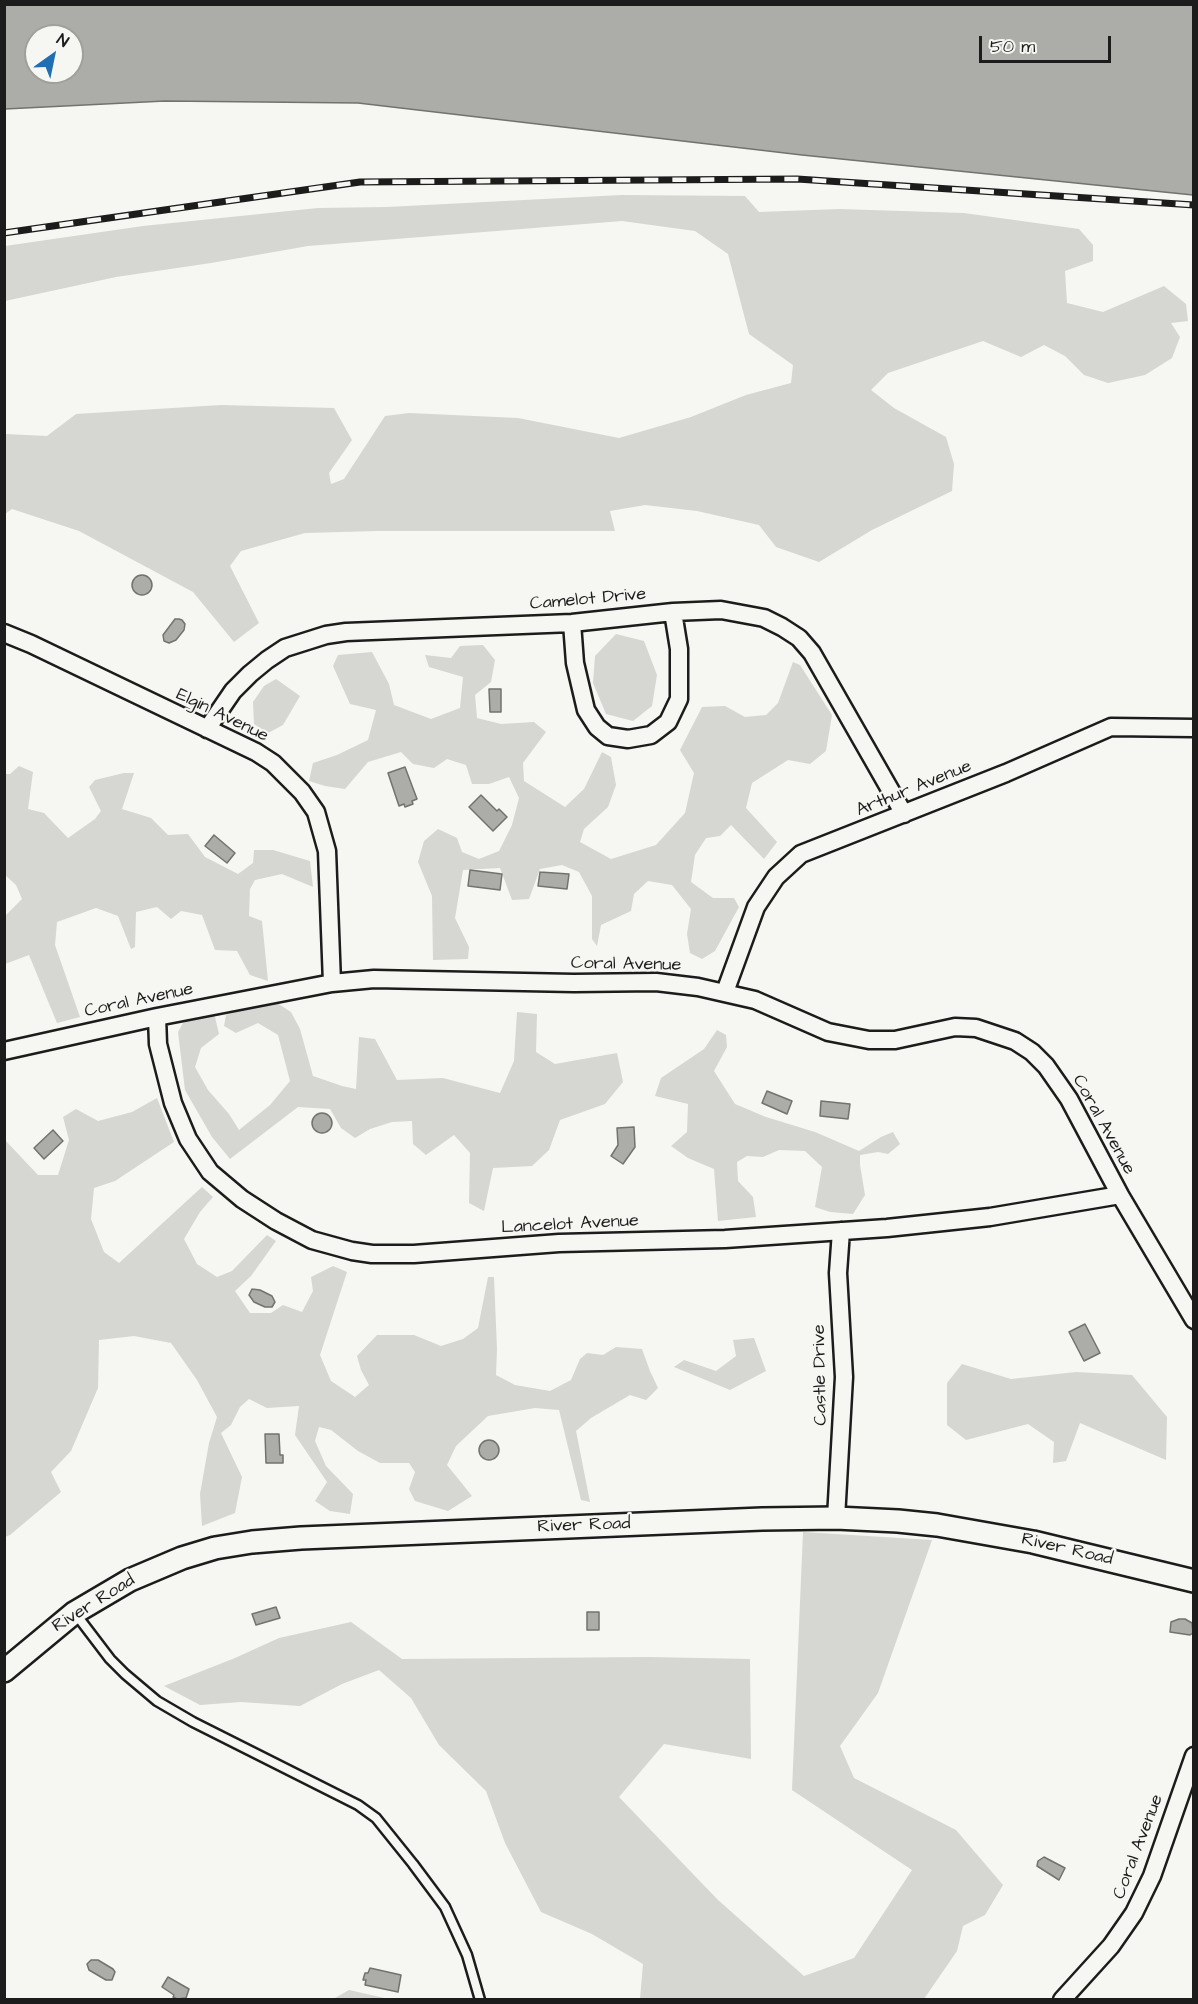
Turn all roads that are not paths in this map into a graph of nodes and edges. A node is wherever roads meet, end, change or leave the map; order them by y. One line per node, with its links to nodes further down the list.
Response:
1 (673, 612): 2 (street, Camelot Drive); 2 (street); 6 (street, Camelot Drive)
2 (572, 623): 5 (street, Camelot Drive)
3 (4, 633): 5 (street, Elgin Avenue)
4 (1194, 728): 6 (street, Arthur Avenue)
5 (207, 729): 7 (street, Elgin Avenue)
6 (904, 814): 8 (street, Arthur Avenue)
7 (332, 983): 8 (street, Coral Avenue); 9 (street, Coral Avenue)
8 (725, 992): 11 (street, Coral Avenue)
9 (157, 1017): 10 (street, Coral Avenue); 12 (street, Lancelot Avenue)
10 (4, 1051)
11 (1120, 1195): 12 (street, Lancelot Avenue); 13 (street, Coral Avenue)
12 (841, 1231): 14 (street, Castle Drive)
13 (1194, 1320)
14 (836, 1518): 15 (street, River Road); 16 (street, River Road)
15 (1194, 1581)
16 (74, 1613): 17 (street, River Road); 19 (lane)
17 (4, 1671)
18 (1194, 1756): 20 (street, Coral Avenue)
19 (480, 2000)
20 (1062, 2000)

